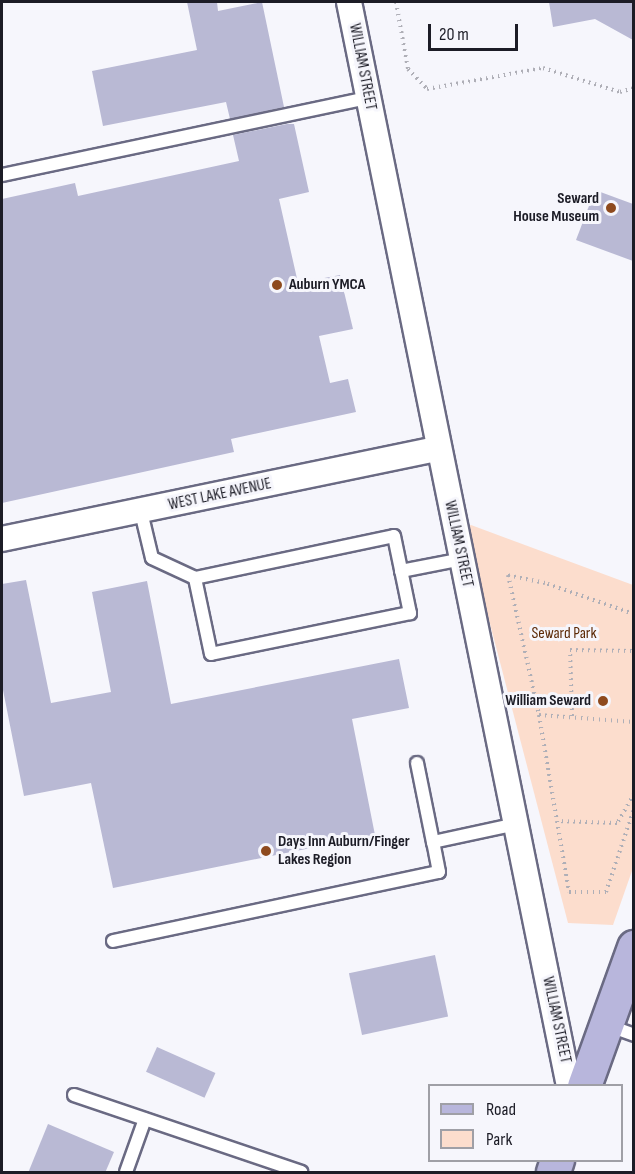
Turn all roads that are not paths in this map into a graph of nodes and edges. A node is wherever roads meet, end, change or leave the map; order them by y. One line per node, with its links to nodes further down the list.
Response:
1 (349, 2): 2 (street, WILLIAM STREET)
2 (368, 98): 3 (lane); 4 (street, WILLIAM STREET)
3 (2, 175)
4 (438, 450): 5 (street, WEST LAKE AVENUE); 7 (street, WILLIAM STREET)
5 (141, 512): 6 (street, WEST LAKE AVENUE); 9 (lane)
6 (2, 539)
7 (462, 558): 8 (lane); 11 (street, WILLIAM STREET)
8 (401, 571): 9 (lane); 9 (lane)
9 (195, 578)
10 (417, 763): 12 (lane)
11 (517, 824): 12 (lane); 16 (street, WILLIAM STREET)
12 (433, 842): 13 (lane)
13 (113, 941)
14 (633, 947): 15 (main road)
15 (620, 1030): 17 (main road)
16 (569, 1084)
17 (585, 1084)
18 (74, 1095): 19 (lane)
19 (145, 1119): 20 (lane); 21 (lane)
20 (126, 1173)
21 (301, 1173)

